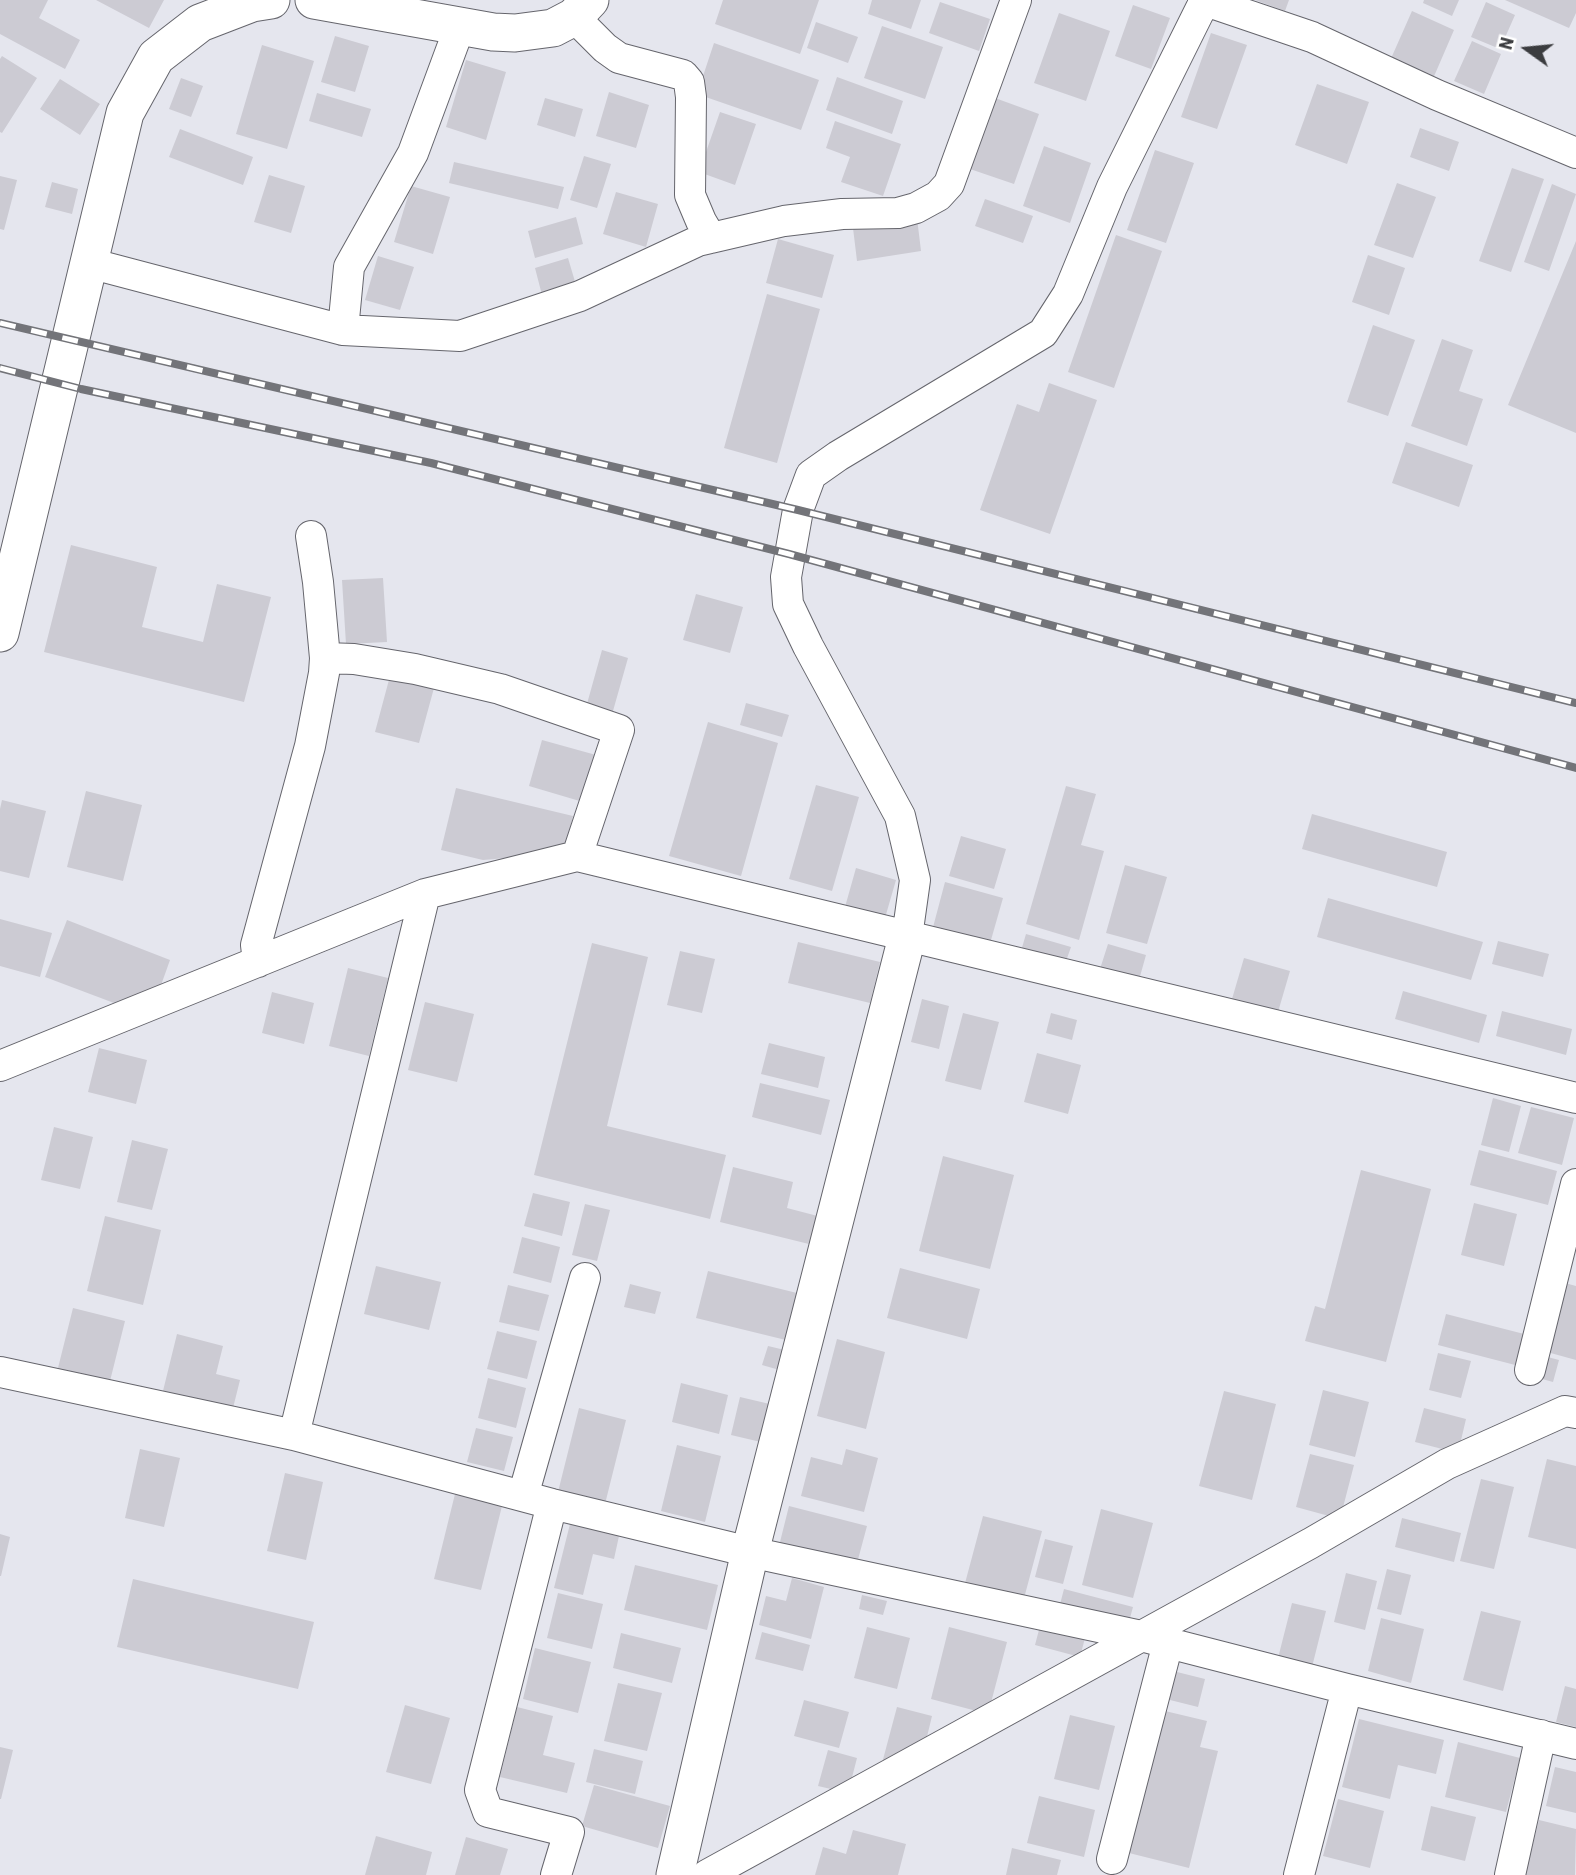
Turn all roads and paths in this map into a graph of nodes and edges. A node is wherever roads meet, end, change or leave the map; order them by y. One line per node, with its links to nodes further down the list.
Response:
1 (271, 0): 9 (street)
2 (314, 0): 6 (street)
3 (1016, 0): 8 (street)
4 (1204, 0): 7 (street); 16 (street)
5 (582, 8): 6 (street); 8 (street)
6 (460, 26): 10 (street)
7 (1576, 153)
8 (711, 238): 10 (street)
9 (89, 263): 10 (street); 12 (street)
10 (344, 330)
11 (311, 536): 13 (street)
12 (0, 633)
13 (325, 658): 14 (street); 17 (street)
14 (577, 856): 15 (street); 16 (street)
15 (425, 894): 17 (street); 25 (street)
16 (907, 937): 19 (street); 28 (street)
17 (258, 962): 18 (street)
18 (0, 1066)
19 (1576, 1098)
20 (1576, 1184): 22 (street)
21 (585, 1278): 26 (street)
22 (1530, 1370)
23 (0, 1372): 25 (street)
24 (1576, 1413): 29 (street)
25 (295, 1435): 26 (street)
26 (523, 1496): 27 (street)
27 (552, 1504): 28 (street); 34 (street)
28 (750, 1552): 29 (street); 35 (street)
29 (1155, 1639): 30 (street); 33 (street); 36 (street)
30 (1347, 1689): 31 (street); 37 (street)
31 (1541, 1735): 32 (street); 38 (street)
32 (1576, 1744)
33 (1112, 1859)
34 (556, 1875)
35 (675, 1875)
36 (707, 1875)
37 (1300, 1875)
38 (1510, 1875)

